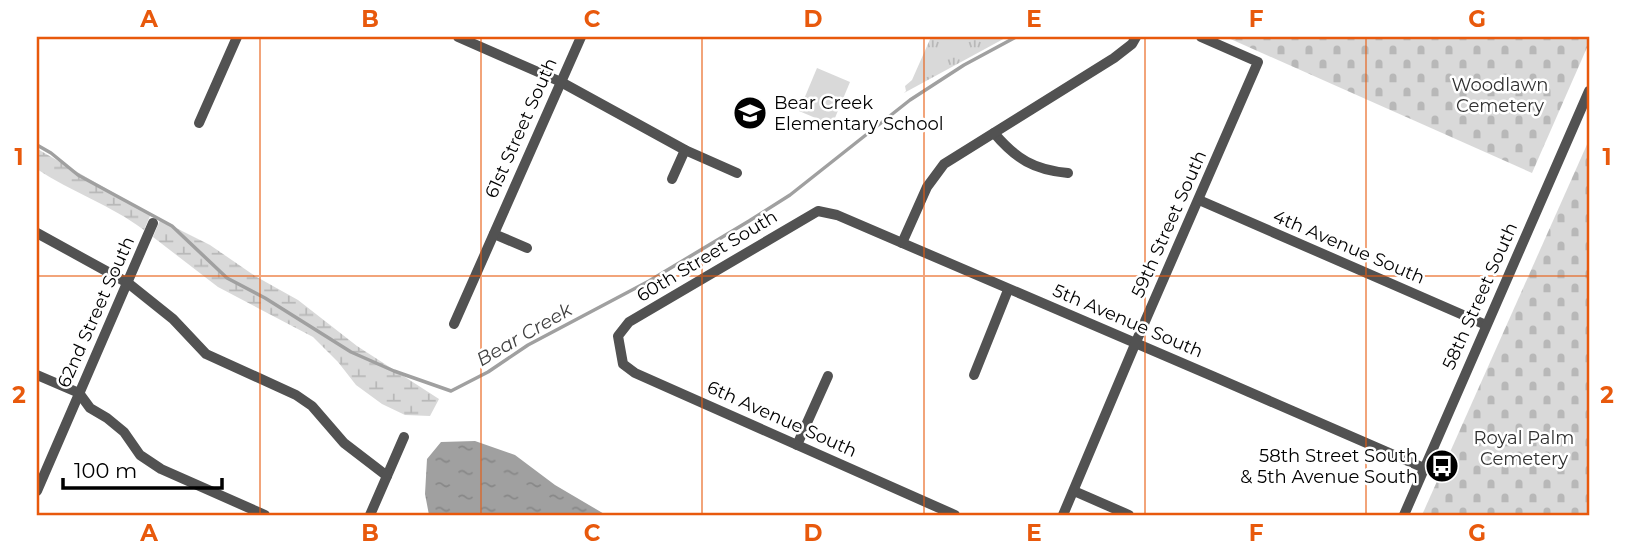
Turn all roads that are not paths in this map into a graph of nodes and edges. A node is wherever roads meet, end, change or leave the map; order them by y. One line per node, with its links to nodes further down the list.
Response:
1 (237, 37): 8 (street)
2 (458, 37): 6 (street)
3 (580, 37): 6 (street, 61st Street South)
4 (1136, 37): 9 (street)
5 (1201, 37): 14 (street, 59th Street South)
6 (561, 82): 10 (street); 18 (street, 61st Street South)
7 (1589, 91): 24 (street, 58th Street South)
8 (199, 123)
9 (994, 133): 12 (street); 19 (street)
10 (685, 150): 11 (street); 13 (street)
11 (737, 173)
12 (1068, 173)
13 (672, 179)
14 (1199, 200): 24 (street, 4th Avenue South); 26 (street, 59th Street South)
15 (818, 211): 19 (street, 5th Avenue South); 25 (street, 60th Street South)
16 (153, 223): 21 (street, 62nd Street South)
17 (37, 233): 21 (street)
18 (494, 234): 20 (street); 23 (street, 61st Street South)
19 (902, 243): 22 (street, 5th Avenue South)
20 (527, 248)
21 (128, 283): 30 (street, 62nd Street South); 34 (street)
22 (1008, 290): 26 (street, 5th Avenue South); 28 (street)
23 (454, 324)
24 (1486, 325): 33 (street, 58th Street South)
25 (618, 336): 32 (street, 6th Avenue South)
26 (1136, 342): 33 (street, 5th Avenue South); 36 (street, 59th Street South)
27 (37, 375): 30 (street)
28 (974, 375)
29 (828, 376): 32 (street)
30 (79, 394): 35 (street, 62nd Street South); 37 (street)
31 (404, 436): 34 (street)
32 (797, 445): 39 (street, 6th Avenue South)
33 (1424, 468): 42 (street, 58th Street South)
34 (387, 476): 38 (street)
35 (37, 491)
36 (1074, 491): 40 (street, 59th Street South); 41 (street)
37 (265, 515)
38 (370, 515)
39 (954, 515)
40 (1063, 515)
41 (1129, 515)
42 (1404, 515)

